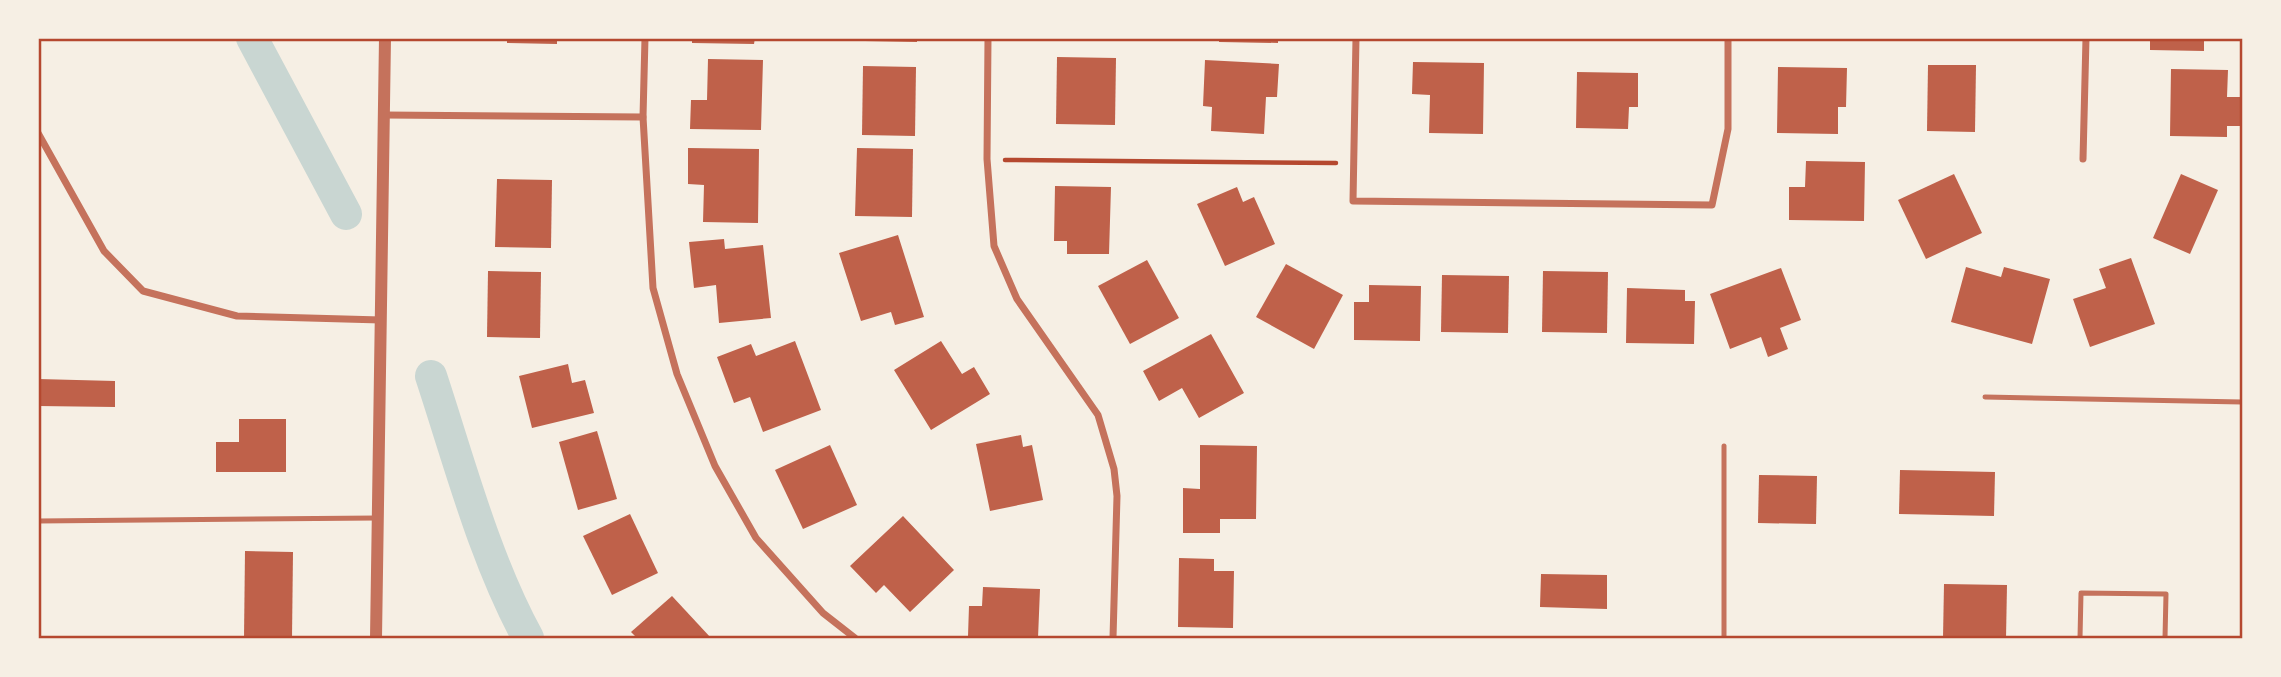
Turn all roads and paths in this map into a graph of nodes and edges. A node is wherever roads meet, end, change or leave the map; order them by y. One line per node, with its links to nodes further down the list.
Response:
1 (385, 38): 7 (street)
2 (645, 38): 8 (street)
3 (988, 38): 11 (street)
4 (1356, 38): 13 (street)
5 (1728, 38): 13 (street)
6 (2086, 38): 12 (street)
7 (384, 115): 8 (street); 14 (street)
8 (643, 117): 21 (street)
9 (38, 133): 10 (street)
10 (42, 148): 14 (street)
11 (987, 159): 13 (path); 22 (street)
12 (2083, 159)
13 (1354, 163)
14 (382, 320): 18 (street)
15 (1985, 397): 16 (lane)
16 (2242, 402)
17 (1724, 446): 23 (lane)
18 (377, 518): 19 (lane); 20 (street)
19 (38, 521)
20 (376, 639)
21 (855, 639)
22 (1113, 639)
23 (1724, 639)
24 (2080, 639): 25 (lane)
25 (2165, 639)

